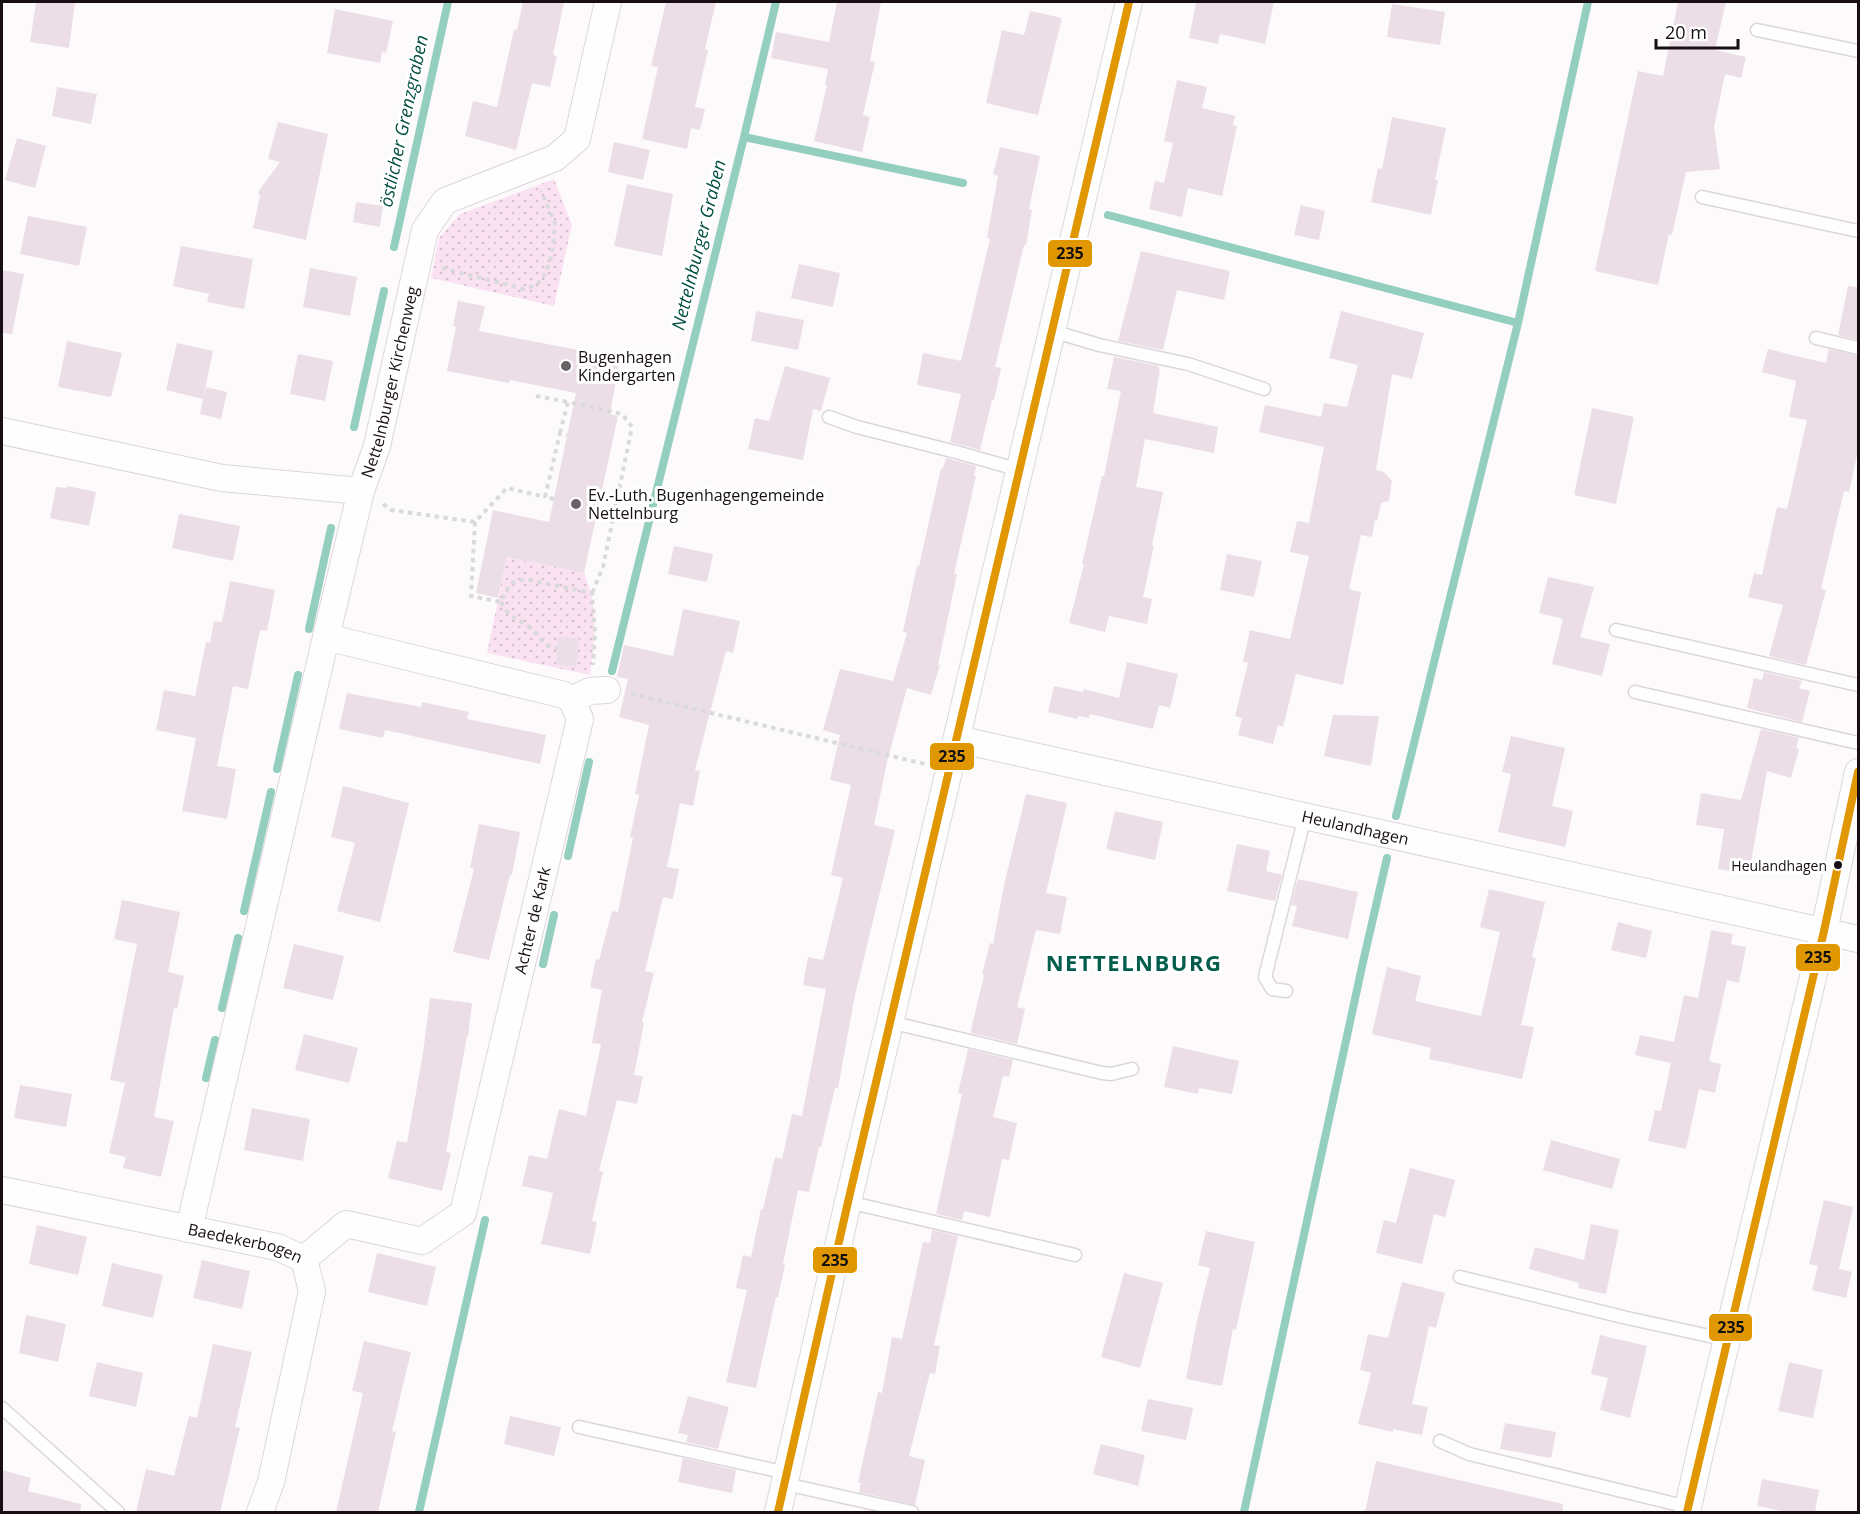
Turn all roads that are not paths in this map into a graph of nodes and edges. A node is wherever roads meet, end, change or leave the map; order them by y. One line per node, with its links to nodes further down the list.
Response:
1 (608, 2): 14 (street, Nettelnburger Kirchenweg)
2 (1129, 2): 7 (street)
3 (1757, 30): 4 (lane)
4 (1858, 51)
5 (1702, 197): 6 (lane)
6 (1858, 231)
7 (1052, 331): 10 (lane); 13 (street)
8 (1816, 338): 9 (lane)
9 (1858, 348)
10 (1264, 388)
11 (829, 417): 13 (lane)
12 (2, 431): 14 (street, Nettelnburger Kirchenweg)
13 (1020, 470): 19 (street)
14 (361, 491): 16 (street)
15 (1616, 630): 17 (lane)
16 (326, 637): 30 (street); 32 (street, Achter de Kark)
17 (1858, 685)
18 (1635, 692): 20 (lane)
19 (957, 739): 22 (street, Heulandhagen); 26 (street)
20 (1858, 743)
21 (1858, 772): 23 (street)
22 (1305, 816): 23 (street, Heulandhagen); 25 (lane)
23 (1824, 931): 24 (street, Heulandhagen); 34 (street)
24 (1858, 939)
25 (1286, 991)
26 (890, 1022): 27 (lane); 29 (street)
27 (1132, 1069)
28 (2, 1190): 30 (street, Baedekerbogen)
29 (848, 1202): 31 (lane); 38 (street)
30 (189, 1229): 32 (street, Baedekerbogen)
31 (1075, 1255)
32 (304, 1259): 41 (street, Baedekerbogen)
33 (1460, 1277): 34 (lane)
34 (1728, 1340): 39 (street)
35 (2, 1408): 40 (lane)
36 (579, 1427): 38 (lane)
37 (1440, 1441): 39 (lane)
38 (786, 1479): 42 (street); 43 (lane)
39 (1688, 1510)
40 (118, 1512)
41 (260, 1512)
42 (778, 1512)
43 (912, 1512)

